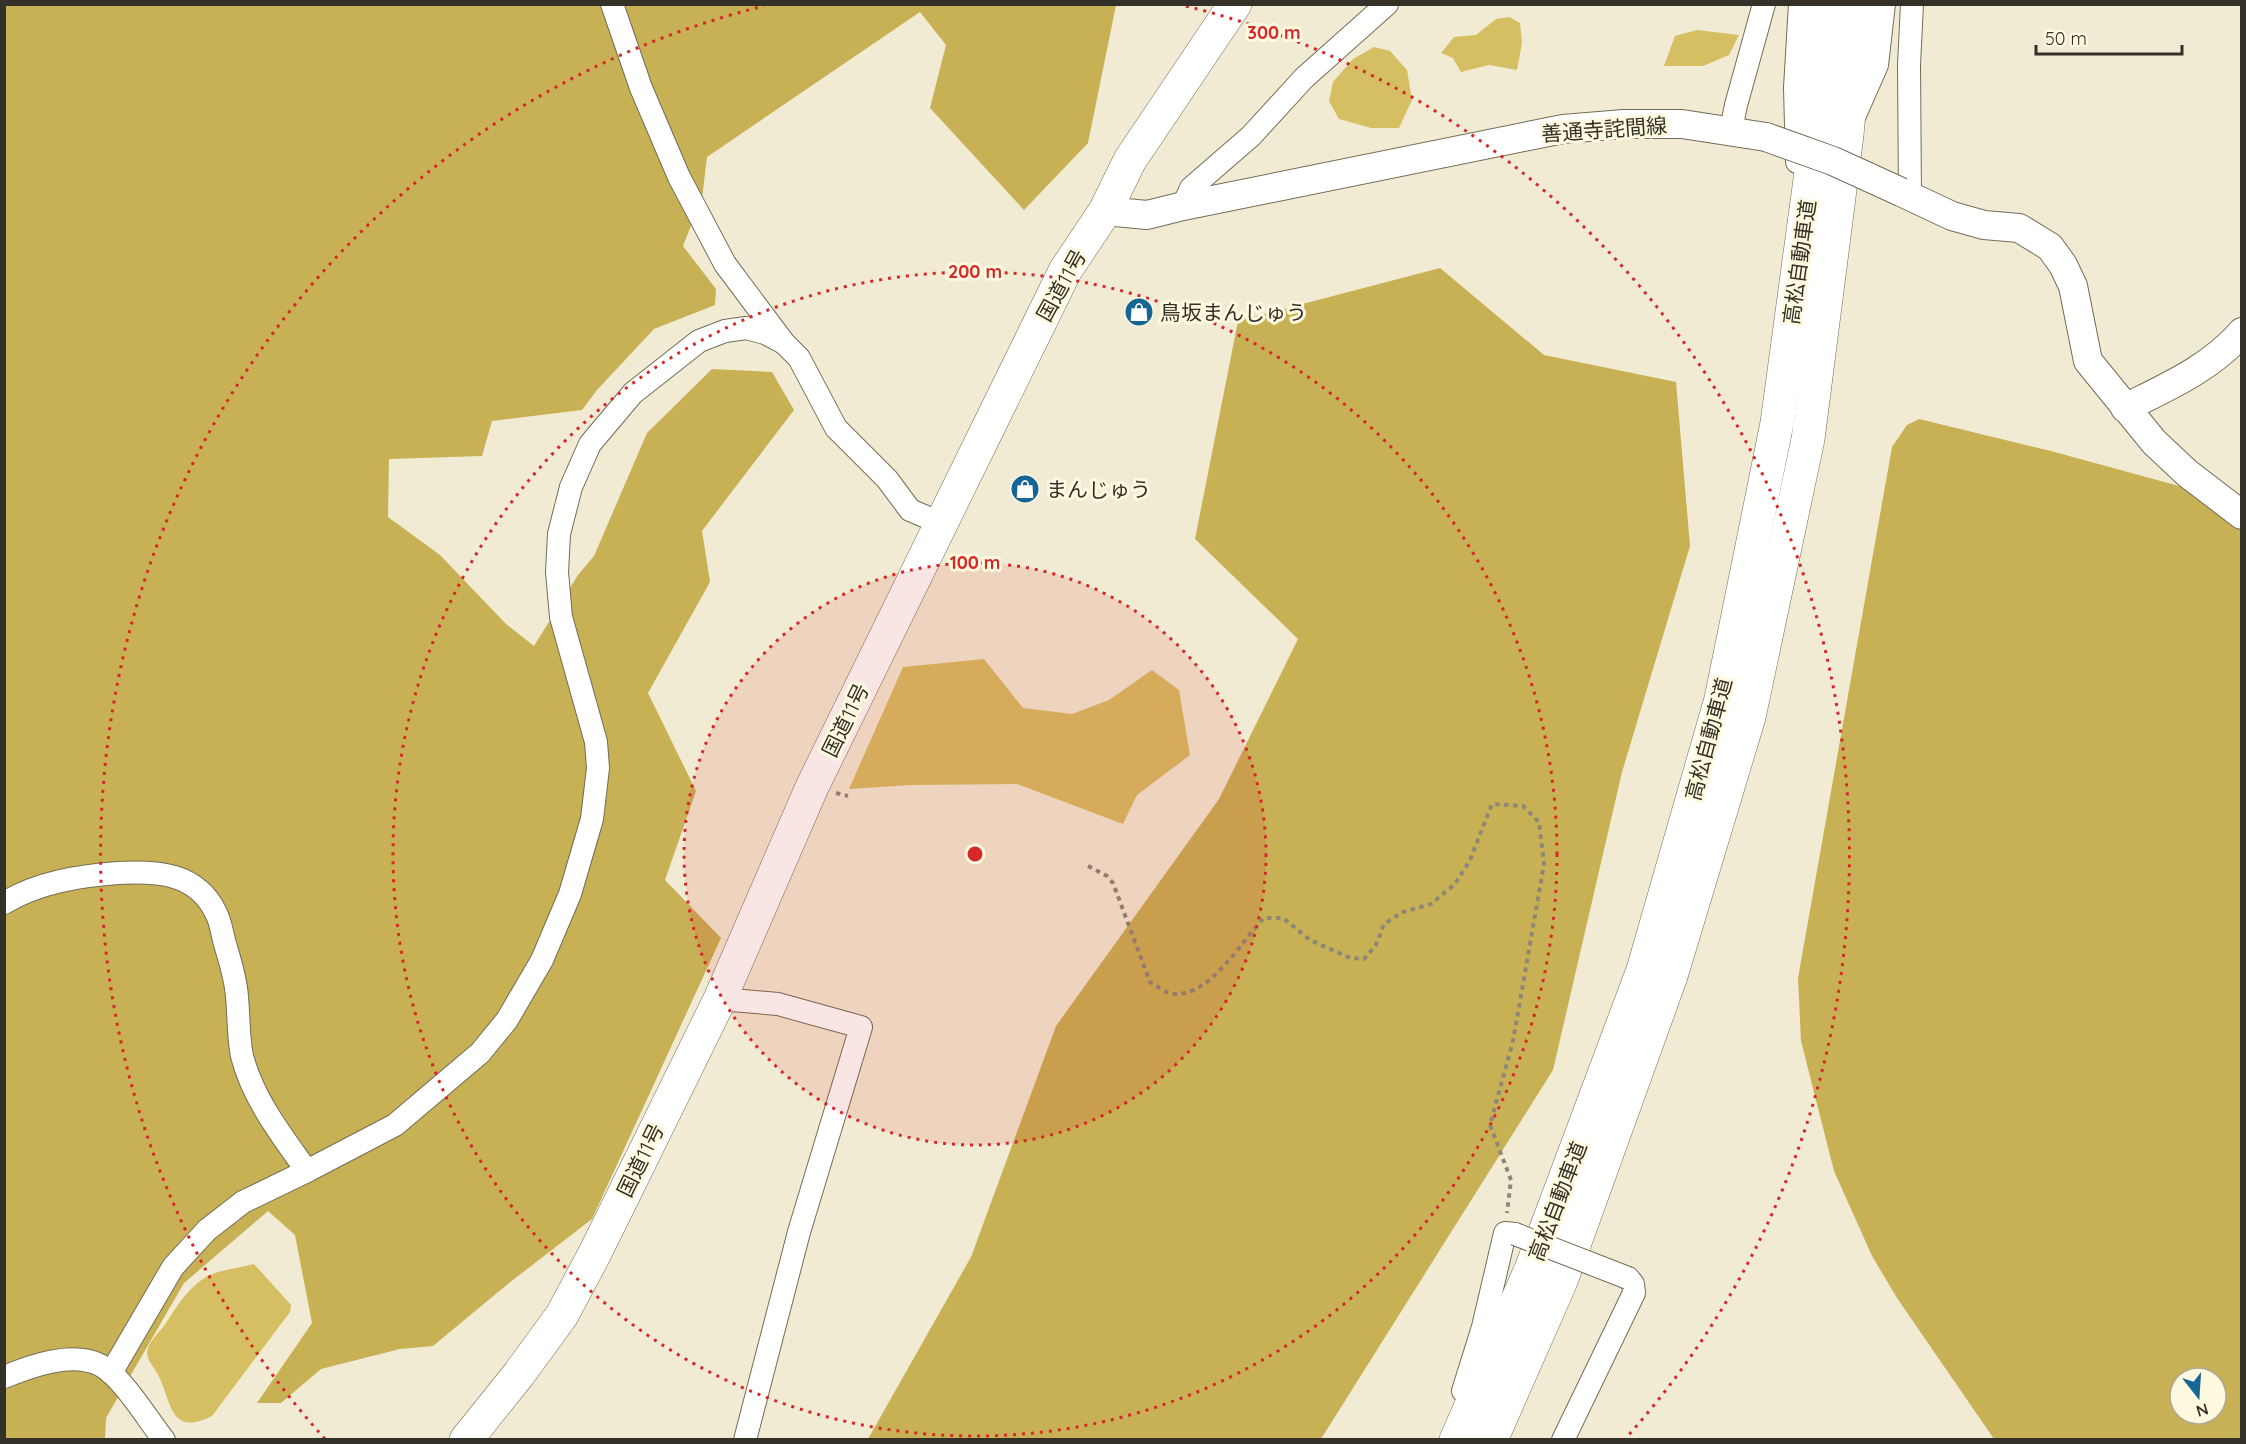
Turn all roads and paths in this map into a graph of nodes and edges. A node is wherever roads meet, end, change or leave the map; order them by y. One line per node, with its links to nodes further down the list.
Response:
1 (612, 4): 17 (street)
2 (1235, 4): 14 (highway, 国道11号)
3 (1387, 4): 13 (street)
4 (1764, 4): 10 (street)
5 (1800, 4): 15 (street)
6 (1826, 4): 15 (highway, 高松自動車道)
7 (1858, 4): 11 (highway, 高松自動車道)
8 (1884, 4): 11 (street)
9 (1912, 4): 12 (street)
10 (1731, 130): 12 (main road, 善通寺詫間線, bridge); 13 (main road, 善通寺詫間線)
11 (1847, 135): 33 (highway, 高松自動車道)
12 (1905, 195): 18 (main road, 善通寺詫間線)
13 (1183, 206): 14 (main road, 善通寺詫間線)
14 (1105, 212): 20 (highway, 国道11号)
15 (1799, 262): 32 (highway, 高松自動車道)
16 (2241, 332): 18 (main road)
17 (784, 343): 20 (street); 24 (street)
18 (2125, 408): 19 (main road, 善通寺詫間線)
19 (2241, 515)
20 (940, 523): 23 (highway, 国道11号)
21 (1088, 866): 25 (path)
22 (4, 903): 24 (street)
23 (720, 999): 29 (highway, 国道11号); 30 (street)
24 (307, 1171): 26 (street)
25 (1510, 1234): 31 (street); 34 (street, bridge)
26 (111, 1373): 27 (street); 28 (street)
27 (4, 1377)
28 (164, 1440)
29 (466, 1440)
30 (745, 1440)
31 (1443, 1440)
32 (1456, 1440)
33 (1491, 1440)
34 (1563, 1440)

